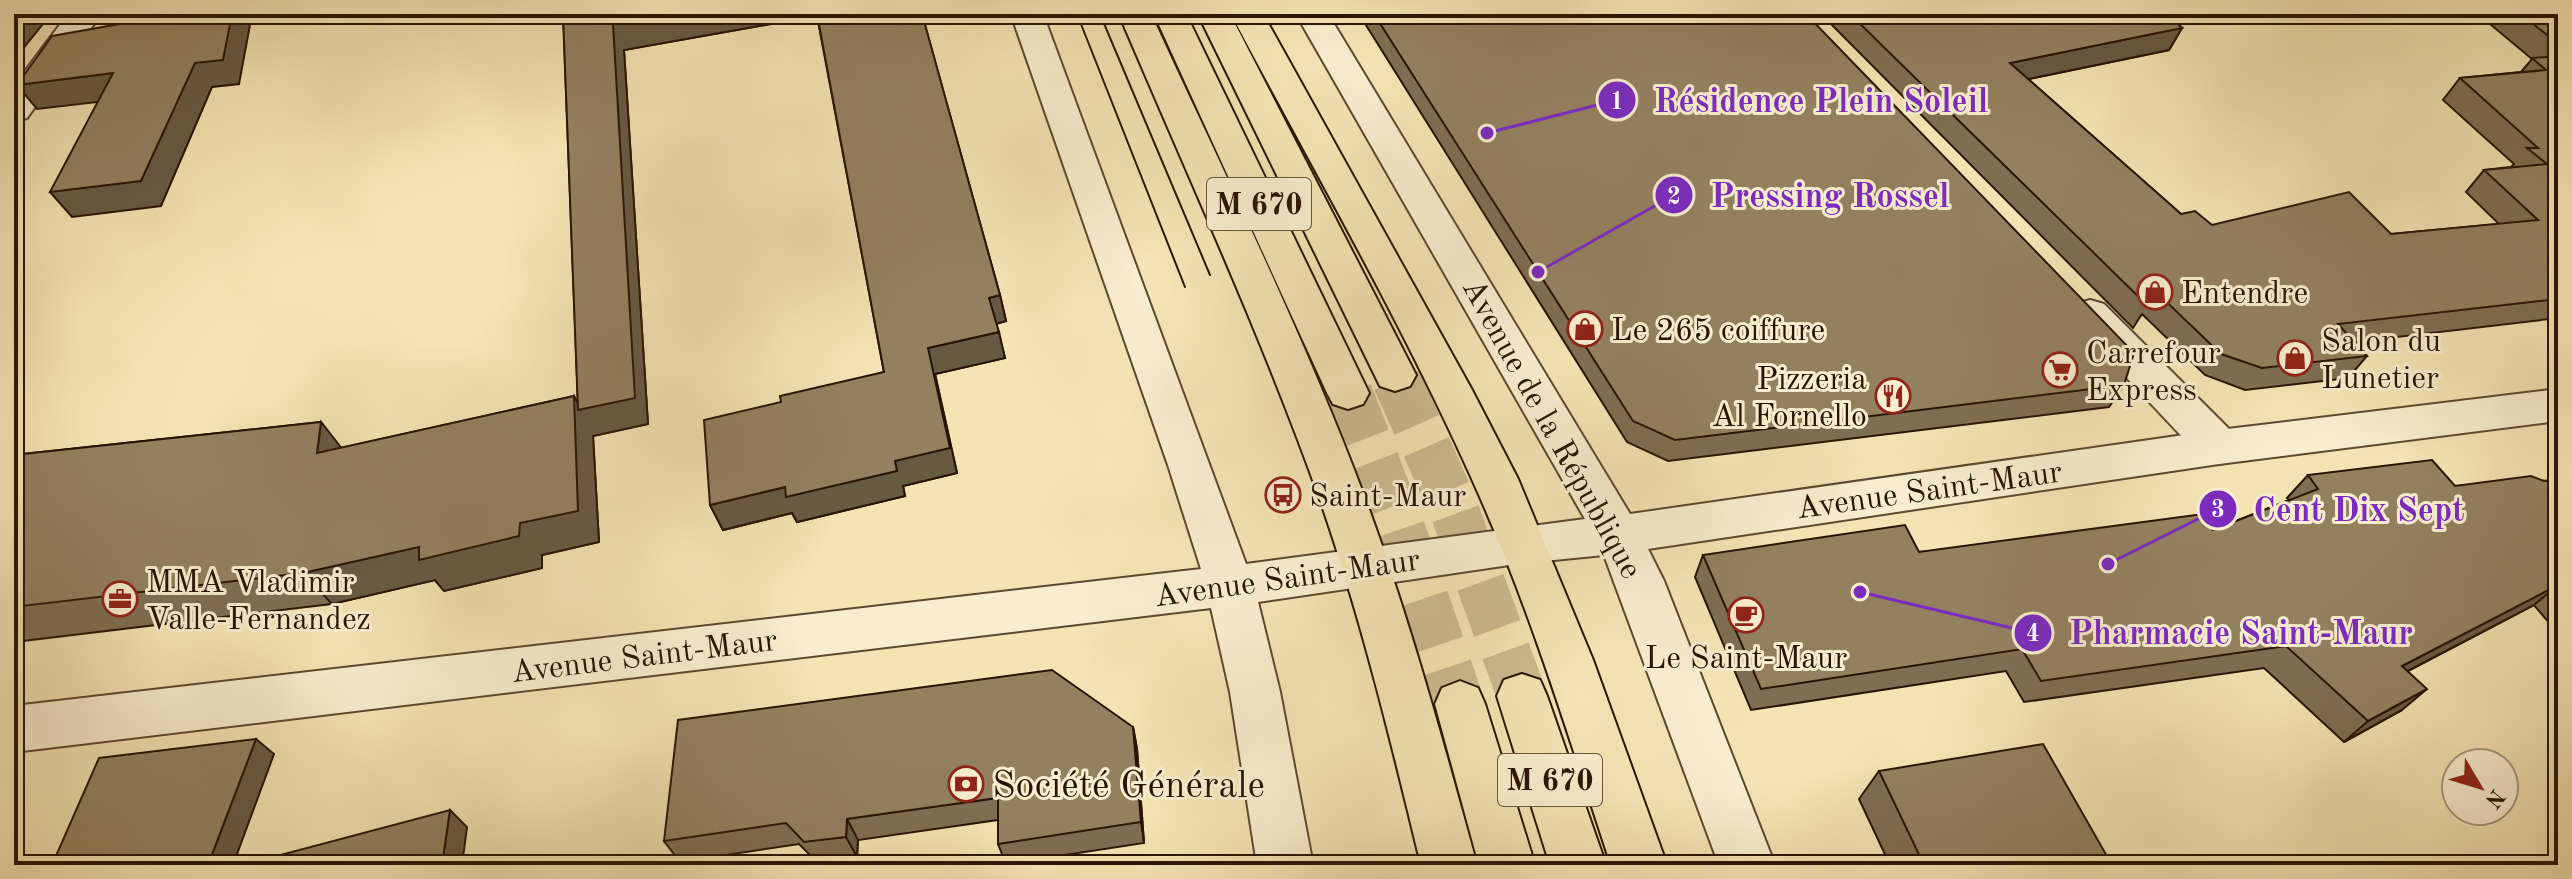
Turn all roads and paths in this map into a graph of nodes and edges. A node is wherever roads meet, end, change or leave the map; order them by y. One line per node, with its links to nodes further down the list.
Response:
1 (85, 14): 8 (street)
2 (1027, 14): 17 (street)
3 (1135, 14): 16 (main road)
4 (1170, 14): 11 (main road, M 670)
5 (1214, 14): 10 (main road, M 670)
6 (1247, 14): 15 (main road)
7 (1312, 14): 14 (street, Avenue de la République)
8 (14, 110)
9 (2062, 286): 13 (street)
10 (1395, 375)
11 (1348, 393)
12 (2558, 405): 13 (street, Avenue Saint-Maur)
13 (2219, 447): 14 (street, Avenue Saint-Maur)
14 (1618, 535): 15 (street, Avenue Saint-Maur); 26 (street, Avenue de la République)
15 (1523, 544): 16 (street, Avenue Saint-Maur); 25 (main road)
16 (1365, 566): 17 (street, Avenue Saint-Maur); 22 (main road)
17 (1230, 586): 20 (street, Avenue Saint-Maur); 21 (street)
18 (1522, 696): 24 (main road, M 670)
19 (1460, 704): 23 (main road, M 670)
20 (14, 729)
21 (1285, 865)
22 (1449, 865)
23 (1507, 865)
24 (1578, 865)
25 (1639, 865)
26 (1747, 865)

